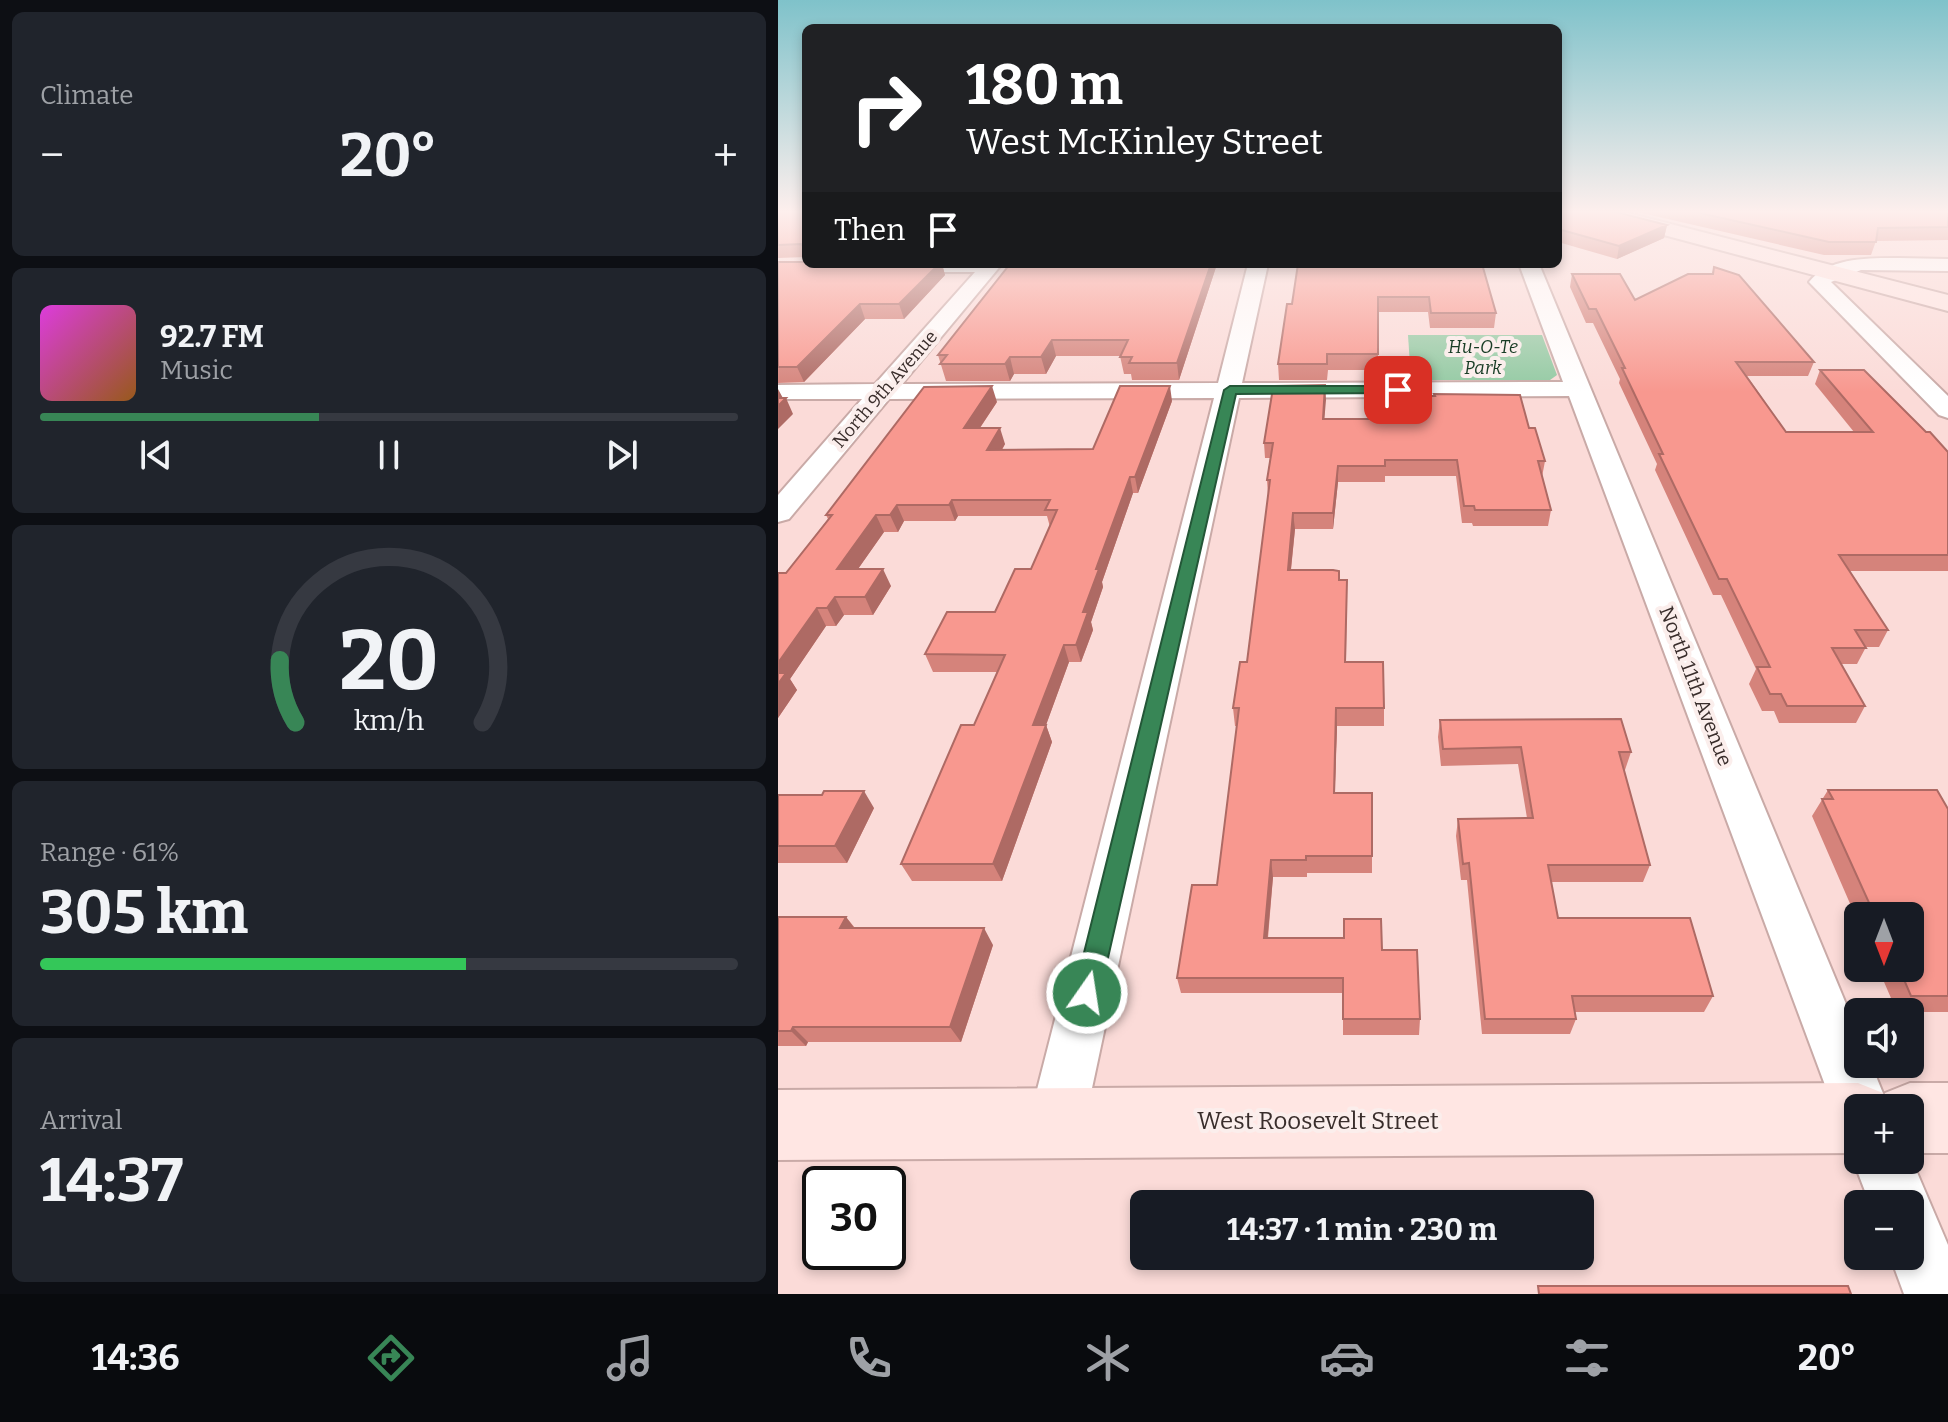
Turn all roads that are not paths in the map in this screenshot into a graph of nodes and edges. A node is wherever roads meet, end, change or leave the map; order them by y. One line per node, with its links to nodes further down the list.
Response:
1 (985, 271): 8 (street, North 9th Avenue)
2 (1256, 271): 7 (street)
3 (1532, 271): 6 (street, North 11th Avenue)
4 (1831, 272): 5 (main road); 10 (street)
5 (1948, 303)
6 (1579, 389): 7 (street); 12 (street, North 11th Avenue)
7 (1230, 390): 8 (street); 16 (street)
8 (882, 391): 9 (street); 11 (street, North 9th Avenue)
9 (778, 392)
10 (1948, 410)
11 (778, 513)
12 (1856, 1094)
13 (1844, 1118): 16 (main road, West Roosevelt Street)
14 (1924, 1118): 15 (main road)
15 (1948, 1118)
16 (1057, 1121): 17 (main road, West Roosevelt Street)
17 (778, 1125)
18 (1924, 1264): 19 (street)
19 (1936, 1294)

